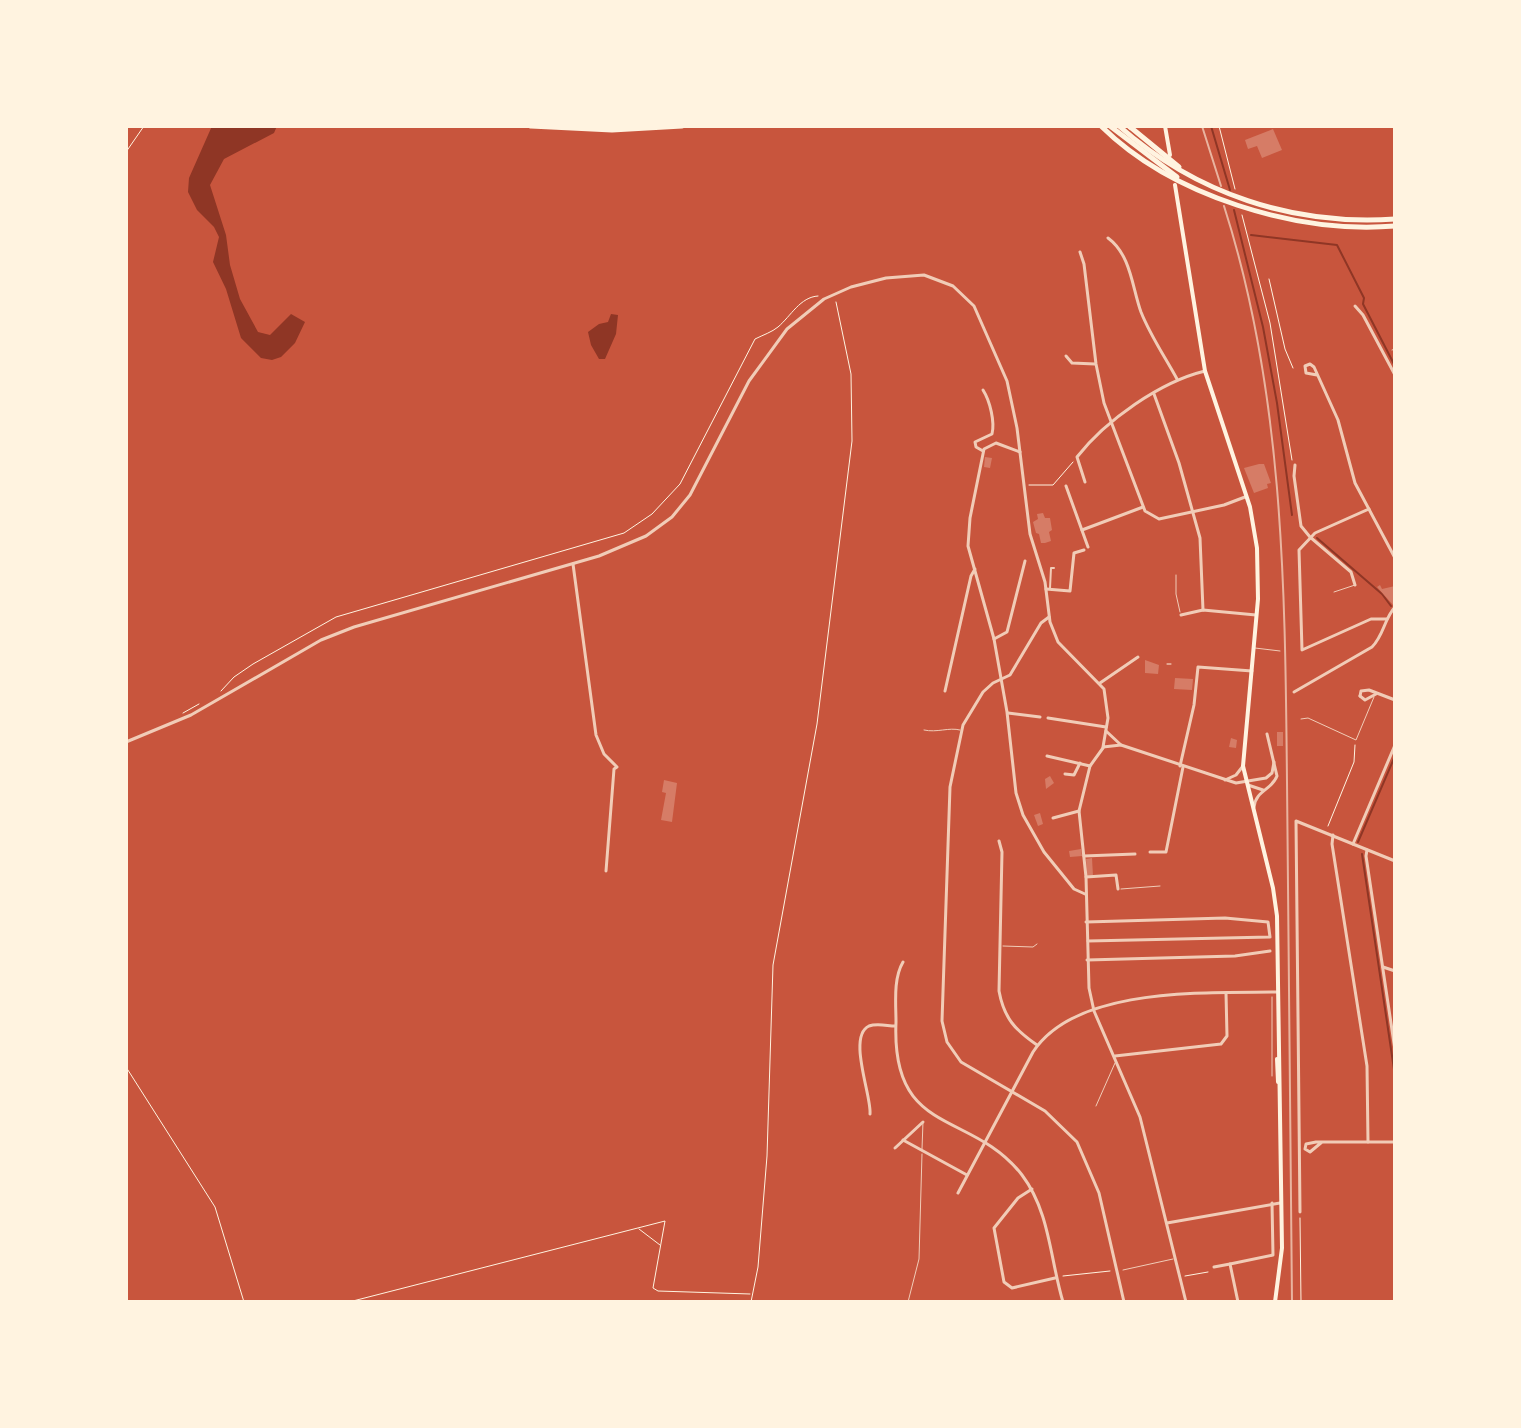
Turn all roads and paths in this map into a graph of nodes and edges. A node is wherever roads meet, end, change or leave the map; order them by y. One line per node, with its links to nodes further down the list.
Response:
1 (144, 126): 10 (path)
2 (531, 126): 3 (highway)
3 (682, 126)
4 (1101, 126): 12 (highway)
5 (1110, 126): 12 (highway)
6 (1119, 126): 12 (highway)
7 (1129, 126): 12 (highway)
8 (1165, 126): 11 (main road)
9 (1219, 126): 15 (path)
10 (126, 152)
11 (1170, 155)
12 (1156, 159): 13 (highway); 13 (highway)
13 (1192, 182): 16 (highway)
14 (1175, 185): 28 (main road)
15 (1236, 192)
16 (1244, 207): 17 (highway); 18 (highway); 38 (path)
17 (1395, 219)
18 (1395, 226)
19 (1108, 238): 31 (street)
20 (1080, 252): 26 (street)
21 (1269, 279): 27 (path)
22 (820, 297): 73 (path)
23 (835, 301): 168 (path)
24 (1355, 306): 30 (street)
25 (1066, 356): 26 (street)
26 (1096, 364): 34 (street)
27 (1293, 368)
28 (1205, 371): 31 (street); 42 (main road)
29 (1317, 375): 44 (street)
30 (1395, 375)
31 (1177, 379): 33 (street)
32 (983, 390): 35 (street)
33 (1154, 394): 34 (street); 45 (street)
34 (1113, 420): 37 (street); 43 (street)
35 (983, 451): 36 (street); 52 (street)
36 (1021, 452): 50 (street); 55 (street)
37 (1077, 457): 39 (street); 40 (path)
38 (1295, 465): 47 (street)
39 (1085, 482)
40 (1028, 485)
41 (1066, 486): 46 (street)
42 (1246, 497): 45 (street); 60 (main road)
43 (1143, 507): 45 (street); 46 (street)
44 (1369, 509): 47 (street); 48 (street)
45 (1193, 511): 58 (street)
46 (1082, 530): 55 (street)
47 (1310, 537): 54 (street); 62 (street)
48 (1395, 558)
49 (1025, 561): 63 (street)
50 (573, 564): 88 (street); 114 (street)
51 (1046, 567): 55 (street)
52 (975, 569): 63 (street); 72 (street)
53 (1176, 575): 59 (lane)
54 (1355, 585): 56 (lane)
55 (1048, 589): 61 (street)
56 (1334, 592)
57 (1395, 607): 62 (street)
58 (1203, 610): 59 (street); 60 (street)
59 (1181, 615)
60 (1257, 615): 64 (main road)
61 (1049, 617): 70 (street); 71 (street)
62 (1387, 619): 74 (street)
63 (994, 639): 70 (street)
64 (1253, 648): 65 (lane); 69 (main road)
65 (1280, 651)
66 (1138, 657): 71 (street)
67 (1167, 664): 68 (path)
68 (1171, 664)
69 (1252, 671): 96 (main road); 97 (street)
70 (1002, 680): 78 (street); 85 (street)
71 (1100, 683): 83 (street)
72 (945, 691)
73 (221, 692)
74 (1294, 692)
75 (1376, 694): 76 (street); 87 (lane)
76 (1395, 700)
77 (202, 702): 79 (path)
78 (1007, 712): 80 (street); 118 (street)
79 (178, 715)
80 (1040, 717)
81 (1048, 718): 83 (street)
82 (1301, 719): 87 (lane)
83 (1106, 729): 89 (street); 91 (street)
84 (924, 730): 85 (lane)
85 (962, 731): 139 (street)
86 (1267, 734): 93 (street)
87 (1356, 740): 105 (path)
88 (126, 742)
89 (1121, 745): 91 (street); 97 (street)
90 (1395, 745): 108 (street)
91 (1103, 747): 95 (street)
92 (1047, 756): 94 (street)
93 (1274, 762): 100 (street); 101 (street)
94 (1080, 763): 95 (street); 98 (street)
95 (1090, 766): 102 (street)
96 (1243, 766): 99 (street); 100 (main road)
97 (1182, 767): 99 (street); 110 (street)
98 (1065, 774)
99 (1225, 780): 100 (street)
100 (1245, 783): 101 (street); 103 (main road)
101 (1263, 790): 103 (street)
102 (1079, 811): 104 (street); 112 (street)
103 (1254, 817): 128 (main road)
104 (1053, 818)
105 (1325, 832): 106 (street); 148 (street)
106 (1333, 835): 108 (street); 145 (street)
107 (999, 841): 122 (street)
108 (1353, 844): 109 (street)
109 (1367, 850): 113 (street); 126 (street)
110 (1150, 852)
111 (1135, 854): 112 (street)
112 (1084, 856): 115 (street)
113 (1395, 861)
114 (606, 871)
115 (1086, 877): 117 (street); 118 (street)
116 (1160, 886): 117 (lane)
117 (1118, 889)
118 (1085, 894): 119 (street)
119 (1086, 922): 120 (street); 120 (street)
120 (1086, 941): 124 (street)
121 (1037, 944): 122 (lane)
122 (1000, 946): 133 (street)
123 (1270, 951): 124 (street)
124 (1087, 960): 131 (street)
125 (903, 962): 132 (street)
126 (1383, 967): 127 (street); 134 (street)
127 (1395, 971)
128 (1278, 992): 129 (street); 156 (main road)
129 (1226, 993): 131 (street); 135 (street)
130 (1272, 997): 138 (lane)
131 (1094, 1011): 133 (street); 135 (street)
132 (895, 1026): 141 (street); 147 (street)
133 (1037, 1045): 139 (street)
134 (1395, 1049)
135 (1115, 1056): 136 (street)
136 (1117, 1062): 140 (lane); 158 (street)
137 (126, 1067): 169 (path)
138 (1272, 1076)
139 (1012, 1091): 147 (street); 164 (street)
140 (1096, 1106)
141 (870, 1114)
142 (923, 1122): 143 (street); 151 (lane)
143 (903, 1140): 150 (street); 151 (street)
144 (1322, 1142): 145 (street); 149 (street); 149 (street)
145 (1368, 1142): 146 (street)
146 (1395, 1142)
147 (984, 1143): 152 (street); 153 (street)
148 (1300, 1146): 149 (street); 157 (street)
149 (1305, 1146)
150 (895, 1148)
151 (922, 1151): 152 (street); 172 (lane)
152 (967, 1175): 154 (street)
153 (1032, 1189): 167 (street); 167 (street)
154 (958, 1193)
155 (1272, 1203): 156 (street); 158 (street); 162 (street)
156 (1280, 1203): 177 (main road)
157 (1300, 1212): 178 (path)
158 (1167, 1223): 161 (street)
159 (637, 1228): 160 (path); 160 (path); 170 (path)
160 (660, 1245): 168 (path)
161 (1176, 1258): 164 (lane); 175 (street)
162 (1230, 1264): 163 (street); 176 (street)
163 (1215, 1269): 166 (path)
164 (1121, 1270): 165 (path); 174 (street)
165 (1064, 1276)
166 (1185, 1276)
167 (1057, 1277): 173 (street)
168 (752, 1294): 171 (path)
169 (244, 1302)
170 (349, 1302)
171 (751, 1302)
172 (908, 1302)
173 (1063, 1302)
174 (1124, 1302)
175 (1186, 1302)
176 (1238, 1302)
177 (1275, 1302)
178 (1301, 1302)

